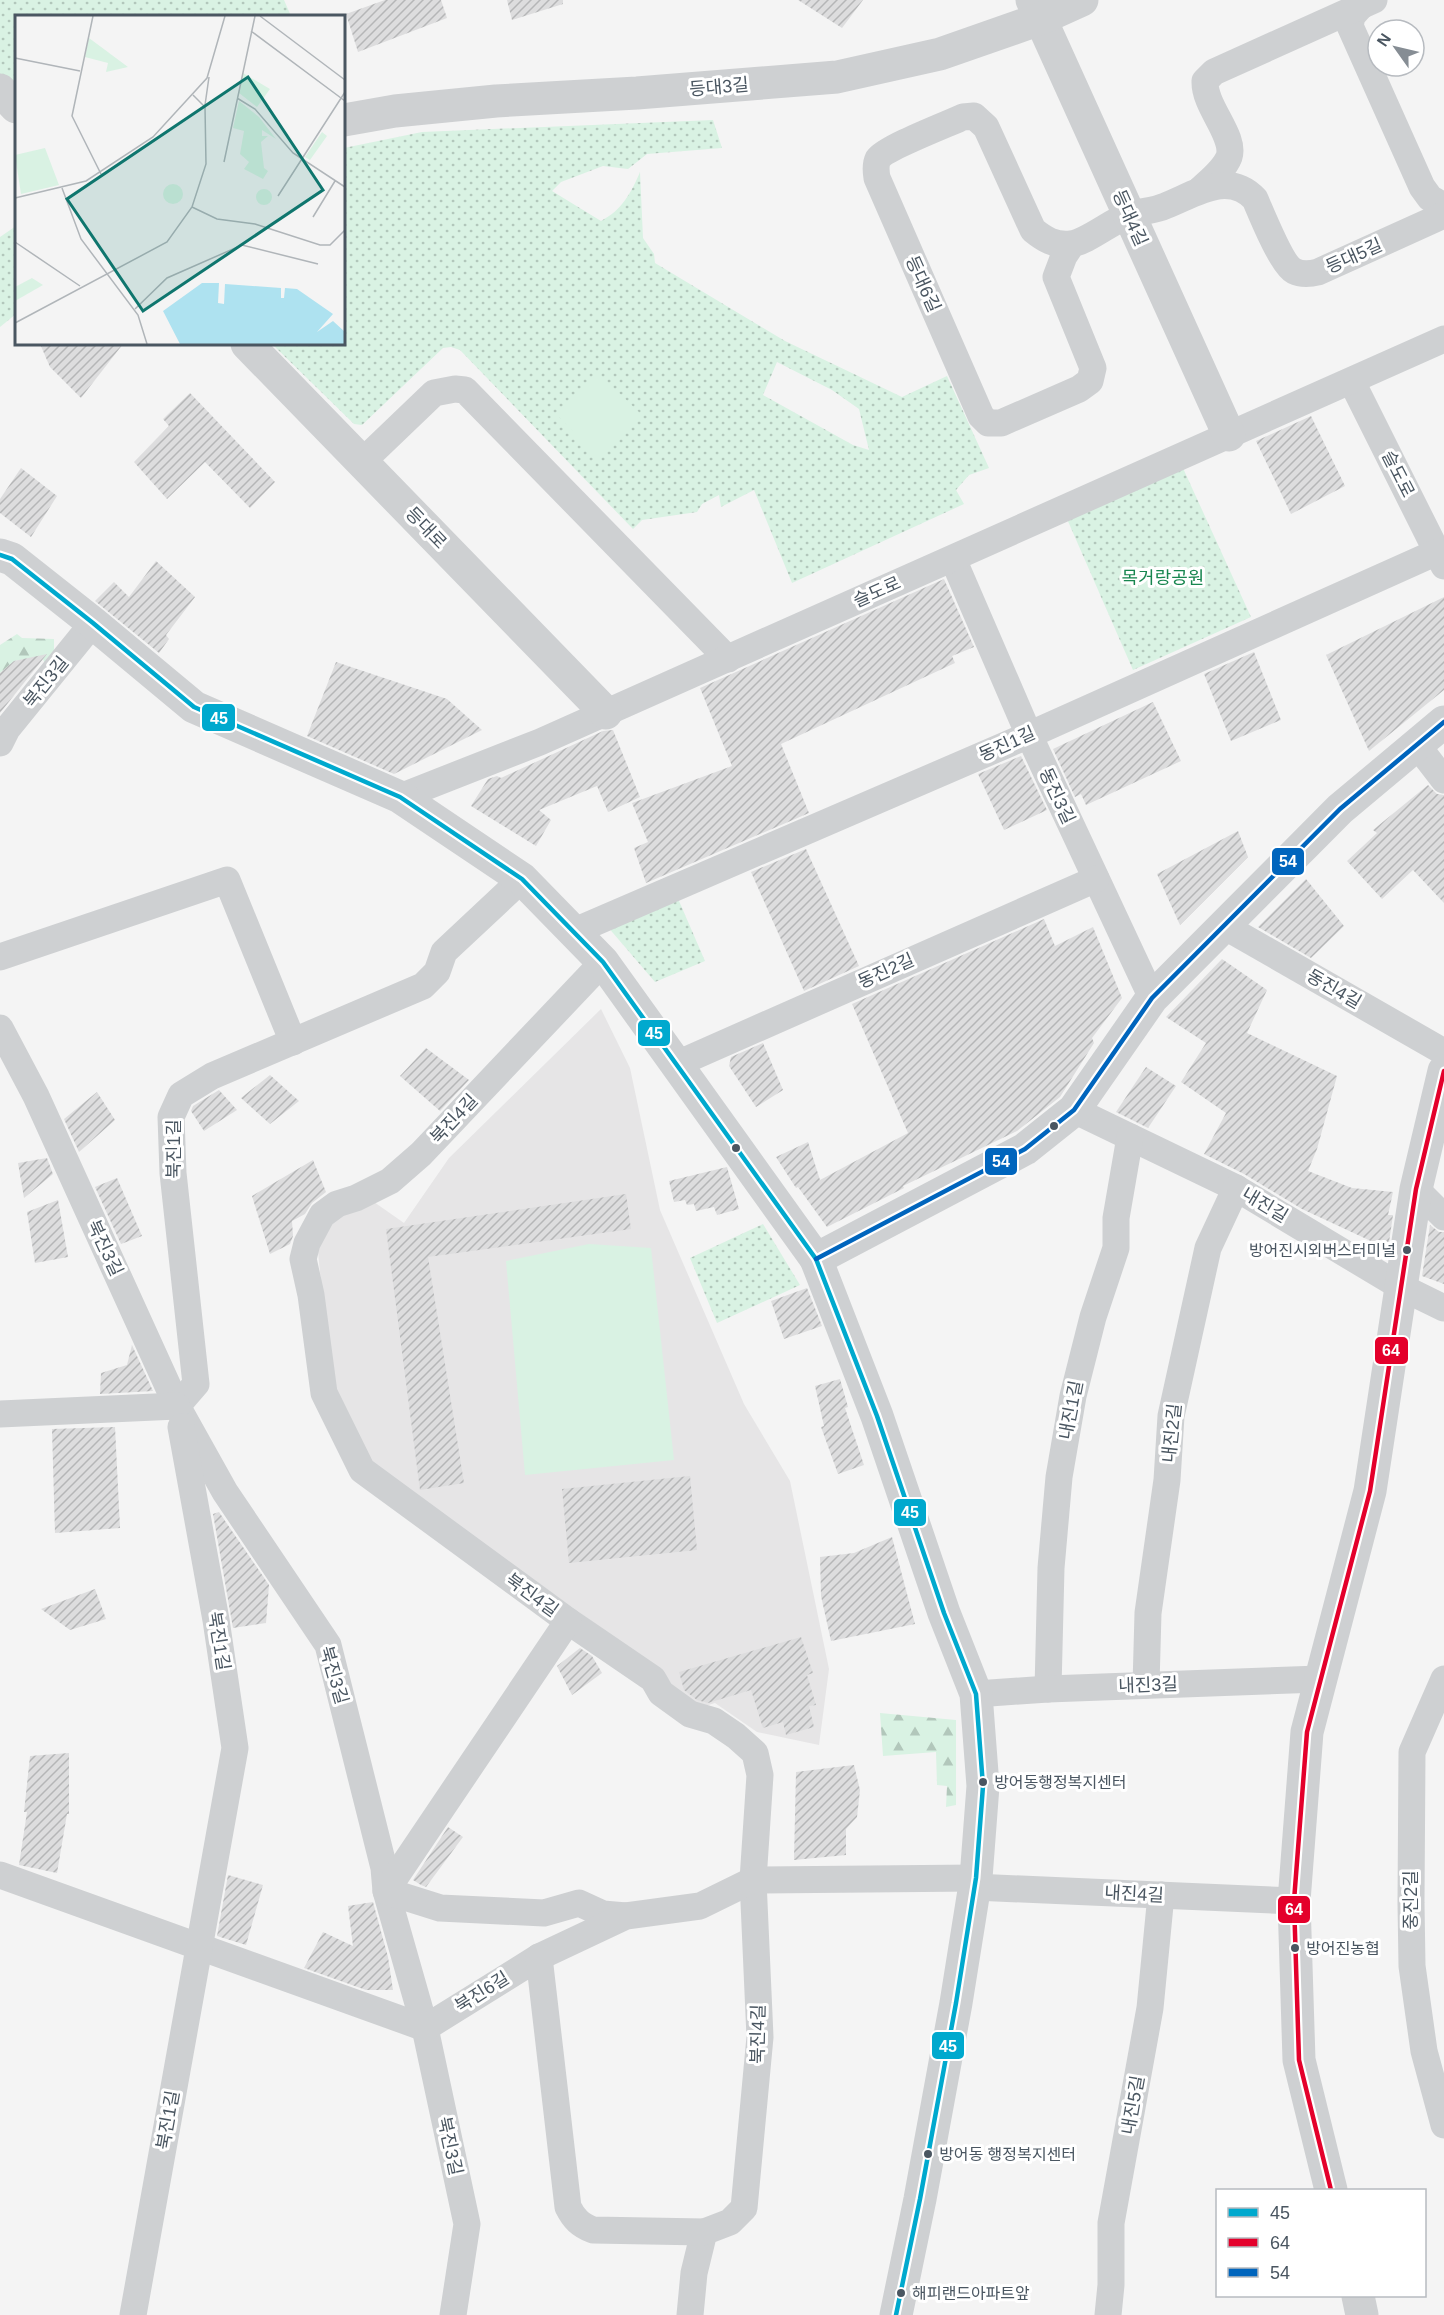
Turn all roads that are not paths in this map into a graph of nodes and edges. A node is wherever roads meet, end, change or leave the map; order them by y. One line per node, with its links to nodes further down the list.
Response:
1 (1083, 0): 3 (street, 등대3길)
2 (1367, 3): 7 (street, 등대5길); 8 (street, 등대5길)
3 (1036, 9): 6 (street, 등대3길); 9 (street, 등대4길)
4 (0, 90): 5 (street)
5 (15, 106)
6 (345, 120)
7 (1200, 190): 9 (street, 등대5길); 10 (street, 등대5길)
8 (1444, 206)
9 (1129, 215): 11 (street); 15 (street, 등대4길)
10 (1444, 215)
11 (1072, 244): 11 (street, 등대6길)
12 (1444, 339): 14 (street, 슬도로)
13 (248, 345): 16 (street, 등대로)
14 (1352, 382): 15 (street, 슬도로); 19 (street, 슬도로)
15 (1229, 435): 18 (street, 슬도로)
16 (362, 462): 21 (street); 22 (street, 등대로)
17 (4, 554): 20 (street)
18 (953, 559): 21 (street, 슬도로); 24 (street, 동진3길)
19 (1441, 559): 24 (street, 동진1길)
20 (93, 623): 25 (street, 북진3길); 28 (street)
21 (728, 659): 22 (street, 슬도로)
22 (606, 713): 28 (street, 슬도로)
23 (1444, 723): 26 (street)
24 (1029, 735): 30 (street, 동진3길); 32 (street, 동진1길)
25 (0, 743)
26 (1417, 745): 27 (street); 31 (street)
27 (1444, 780)
28 (400, 797): 29 (street)
29 (522, 879): 32 (street); 37 (street, 북진1길)
30 (1096, 879): 35 (street, 동진3길); 40 (street, 동진2길)
31 (1224, 926): 35 (street); 38 (street, 동진4길)
32 (575, 931): 34 (street)
33 (0, 957): 37 (street)
34 (603, 962): 40 (street); 52 (street, 북진4길)
35 (1152, 998): 42 (street)
36 (0, 1028): 39 (street, 북진3길)
37 (293, 1042): 50 (street, 북진1길)
38 (1444, 1052)
39 (7, 1055): 50 (street, 북진3길)
40 (676, 1064): 47 (street)
41 (1444, 1071): 45 (street)
42 (1074, 1110): 43 (street, 내진길); 47 (street)
43 (1130, 1137): 44 (street, 내진길); 56 (street, 내진1길)
44 (1236, 1188): 48 (street, 내진길); 55 (street, 내진2길)
45 (1416, 1189): 46 (street); 48 (street)
46 (1444, 1217)
47 (816, 1259): 57 (street)
48 (1401, 1287): 49 (street, 내진길); 53 (street)
49 (1444, 1308)
50 (177, 1406): 51 (street); 63 (street, 북진3길); 67 (street, 북진1길)
51 (0, 1414)
52 (568, 1622): 61 (street, 북진4길); 63 (street)
53 (1320, 1679): 55 (street, 내진3길); 65 (street)
54 (1444, 1679): 59 (street, 중진2길)
55 (1146, 1685): 56 (street, 내진3길)
56 (1048, 1689): 57 (street, 내진3길)
57 (976, 1694): 62 (street)
58 (1444, 1706): 59 (street)
59 (1412, 1752): 70 (street, 중진2길)
60 (0, 1875): 67 (street)
61 (753, 1880): 62 (street, 북진6길); 66 (street, 북진6길); 72 (street, 북진4길)
62 (975, 1882): 64 (street, 내진4길); 77 (street)
63 (386, 1891): 66 (street); 69 (street, 북진3길)
64 (1161, 1895): 65 (street, 내진4길); 78 (street, 내진5길)
65 (1294, 1901): 71 (street)
66 (626, 1916): 68 (street, 북진6길)
67 (199, 1945): 69 (street); 74 (street, 북진1길)
68 (539, 1957): 69 (street, 북진6길); 72 (street)
69 (424, 2028): 75 (street, 북진3길)
70 (1444, 2125)
71 (1331, 2189)
72 (704, 2232): 76 (street)
73 (1358, 2297): 79 (street)
74 (133, 2315)
75 (453, 2315)
76 (690, 2315)
77 (896, 2315)
78 (1108, 2315)
79 (1362, 2315)

